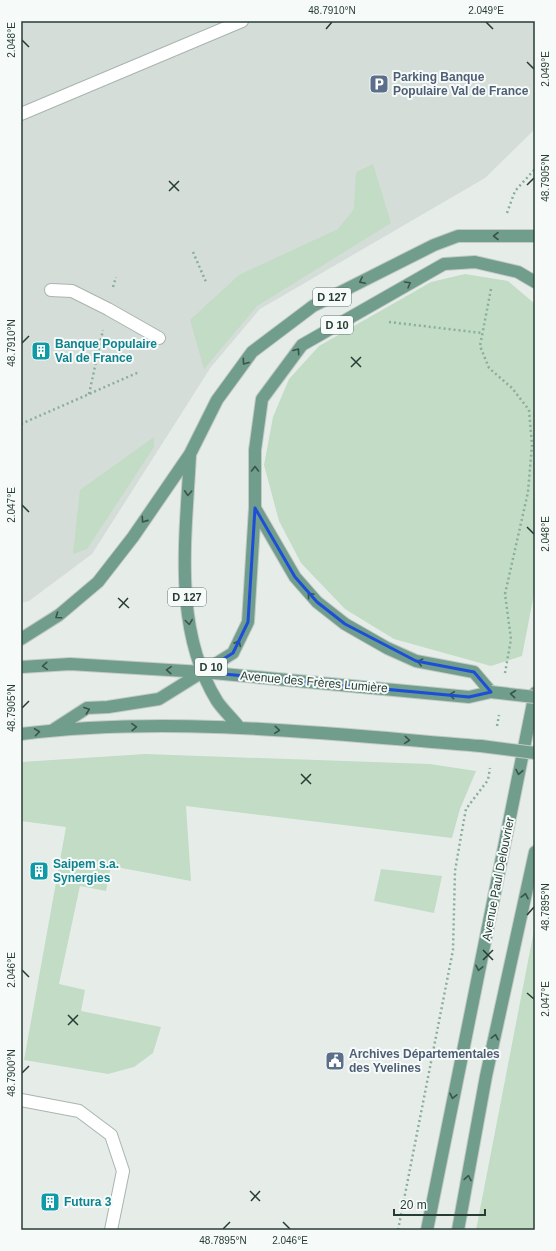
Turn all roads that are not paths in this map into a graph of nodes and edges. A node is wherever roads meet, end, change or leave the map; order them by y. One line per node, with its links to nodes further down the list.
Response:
1 (242, 21): 2 (street)
2 (21, 114)
3 (535, 236): 7 (main road, D 127, one-way to 7)
4 (535, 282): 8 (main road, D 10, one-way to 4)
5 (51, 290): 6 (street)
6 (159, 338)
7 (190, 454): 9 (main road, D 127, one-way to 9); 11 (main road, D 127, one-way to 11)
8 (255, 508): 11 (main road, D 10, one-way to 8); 12 (main road, one-way to 8)
9 (21, 639)
10 (21, 667): 11 (main road, Avenue des Frères Lumière, one-way to 10)
11 (202, 672): 12 (main road, Avenue des Frères Lumière, one-way to 11); 15 (main road, D 127); 16 (main road, D 10, one-way to 11)
12 (491, 692): 14 (main road, Avenue des Frères Lumière, one-way to 12, bridge)
13 (535, 693): 22 (main road, Avenue Paul Delouvrier, one-way to 22)
14 (535, 697)
15 (239, 727): 16 (main road, one-way to 15); 18 (main road, one-way to 18, bridge)
16 (53, 730): 17 (main road, one-way to 16)
17 (21, 734)
18 (535, 753)
19 (535, 852): 23 (main road, one-way to 19)
20 (21, 1100): 21 (street)
21 (111, 1230)
22 (427, 1230)
23 (458, 1230)

